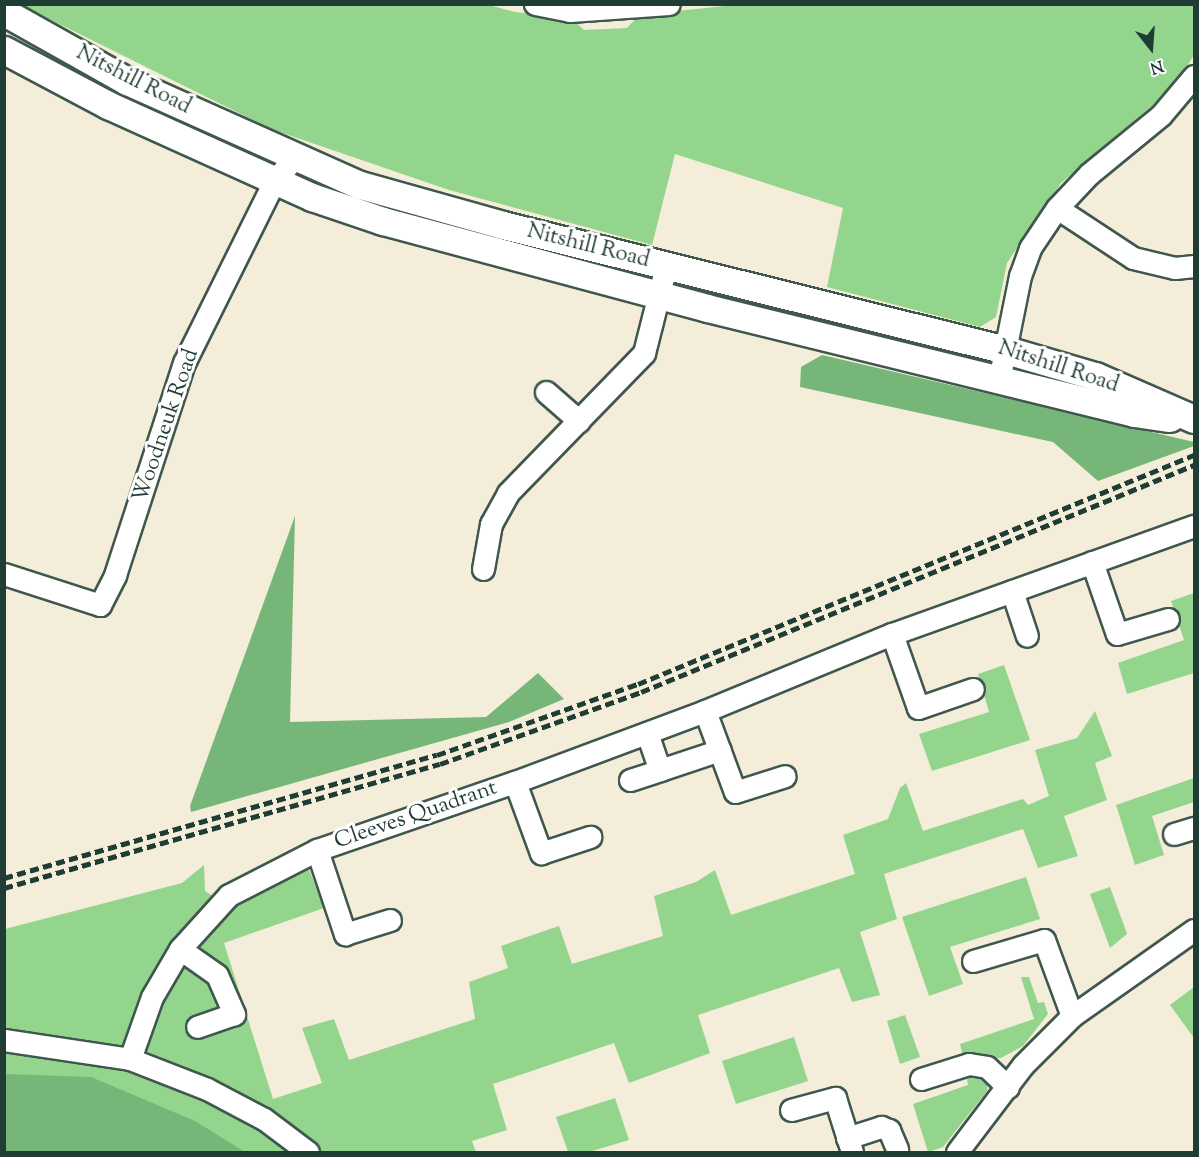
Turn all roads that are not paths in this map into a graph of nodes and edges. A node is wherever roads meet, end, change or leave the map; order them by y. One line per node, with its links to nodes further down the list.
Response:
1 (536, 4): 2 (street)
2 (669, 4)
3 (4, 12): 6 (main road, Nitshill Road)
4 (4, 50): 7 (main road, Nitshill Road)
5 (1194, 76): 8 (street)
6 (294, 158): 7 (street, Woodneuk Road); 9 (main road, Nitshill Road)
7 (275, 180): 11 (main road, Nitshill Road); 20 (street, Woodneuk Road)
8 (1057, 208): 10 (street); 12 (street)
9 (666, 266): 11 (street); 12 (main road, Nitshill Road)
10 (1194, 266)
11 (659, 294): 13 (main road, Nitshill Road); 16 (street)
12 (1006, 350): 13 (street); 15 (main road, Nitshill Road)
13 (999, 380): 15 (main road, Nitshill Road)
14 (546, 392): 16 (street)
15 (1194, 420)
16 (579, 421): 19 (street)
17 (1194, 526): 18 (street, Cleeves Quadrant)
18 (1092, 562): 21 (street, Cleeves Quadrant); 22 (street)
19 (483, 569)
20 (4, 574)
21 (1012, 591): 23 (street, Cleeves Quadrant); 24 (street)
22 (1168, 619)
23 (892, 634): 25 (street); 26 (street, Cleeves Quadrant)
24 (1027, 636)
25 (973, 689)
26 (705, 711): 27 (street, Cleeves Quadrant); 28 (street)
27 (646, 733): 29 (street); 32 (street, Cleeves Quadrant)
28 (720, 750): 29 (street); 30 (street)
29 (660, 770): 31 (street)
30 (785, 776)
31 (630, 780)
32 (515, 782): 33 (street, Cleeves Quadrant); 34 (street, Cleeves Quadrant)
33 (590, 837)
34 (317, 850): 35 (street, Cleeves Quadrant); 37 (street, Cleeves Quadrant)
35 (390, 920)
36 (1194, 930): 39 (street)
37 (180, 949): 40 (street); 42 (street, Cleeves Quadrant)
38 (973, 961): 39 (street)
39 (1072, 1016): 44 (street)
40 (197, 1027)
41 (4, 1040): 42 (street)
42 (130, 1059): 48 (street)
43 (921, 1079): 44 (street)
44 (1008, 1087): 49 (street)
45 (791, 1110): 46 (street)
46 (850, 1145): 47 (street)
47 (897, 1149)
48 (308, 1152)
49 (957, 1152)

